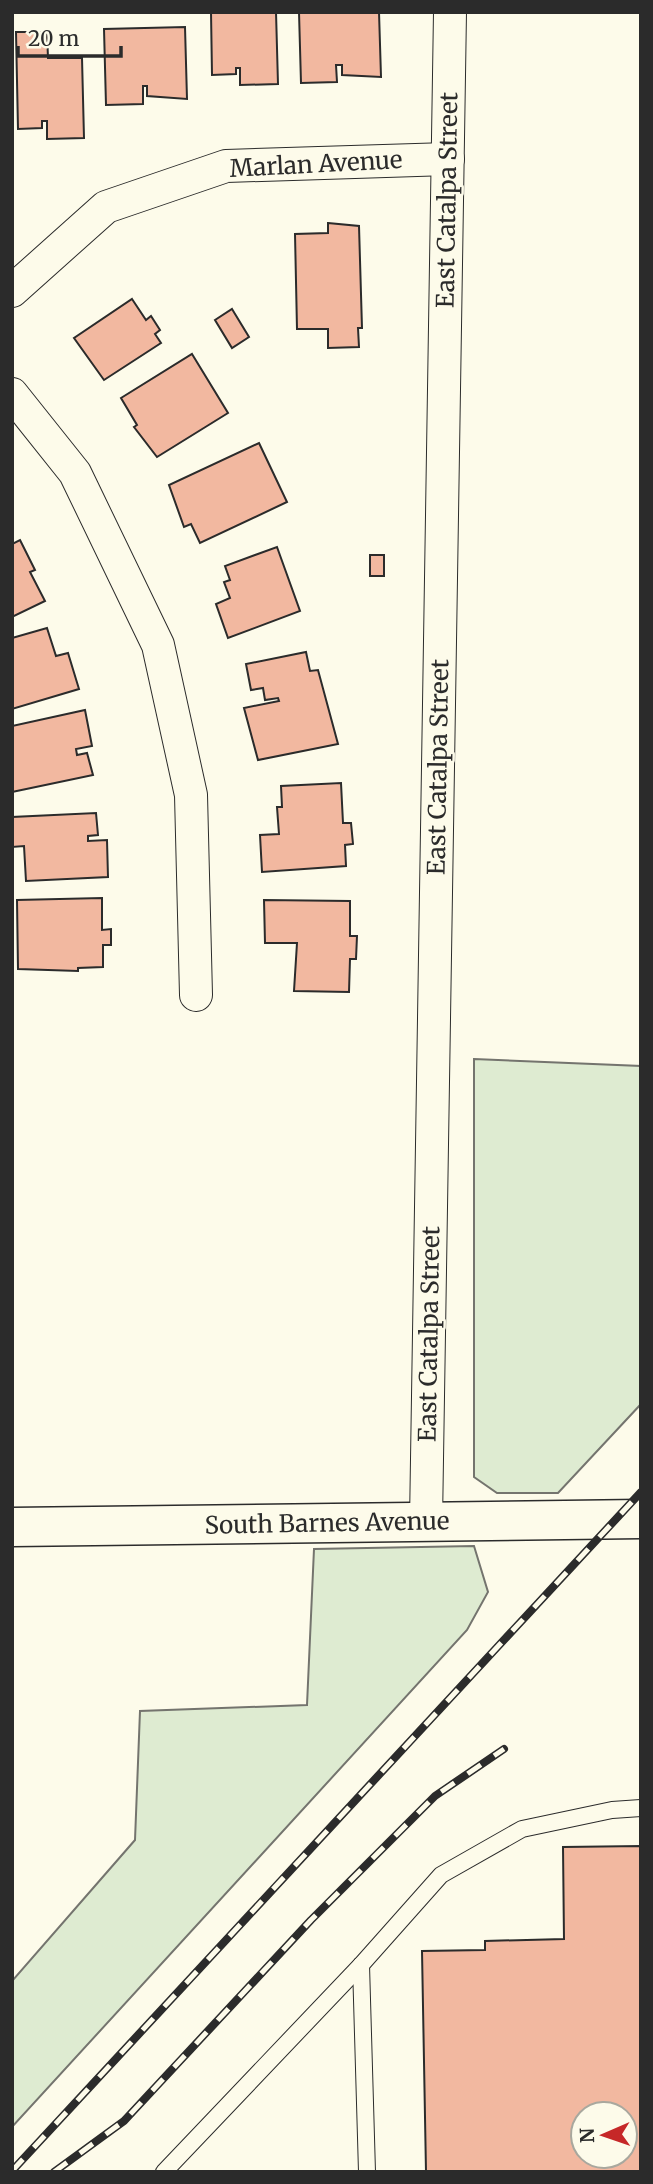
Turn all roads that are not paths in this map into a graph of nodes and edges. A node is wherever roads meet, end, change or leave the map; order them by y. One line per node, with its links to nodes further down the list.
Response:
1 (450, 12): 2 (street, East Catalpa Street)
2 (448, 159): 3 (street, Marlan Avenue); 7 (street, East Catalpa Street)
3 (12, 291)
4 (12, 394): 5 (street)
5 (196, 995)
6 (641, 1519): 7 (street, South Barnes Avenue)
7 (426, 1522): 8 (street, South Barnes Avenue)
8 (12, 1527)
9 (641, 1808): 10 (lane)
10 (361, 1965): 11 (lane); 12 (lane)
11 (164, 2172)
12 (367, 2172)

